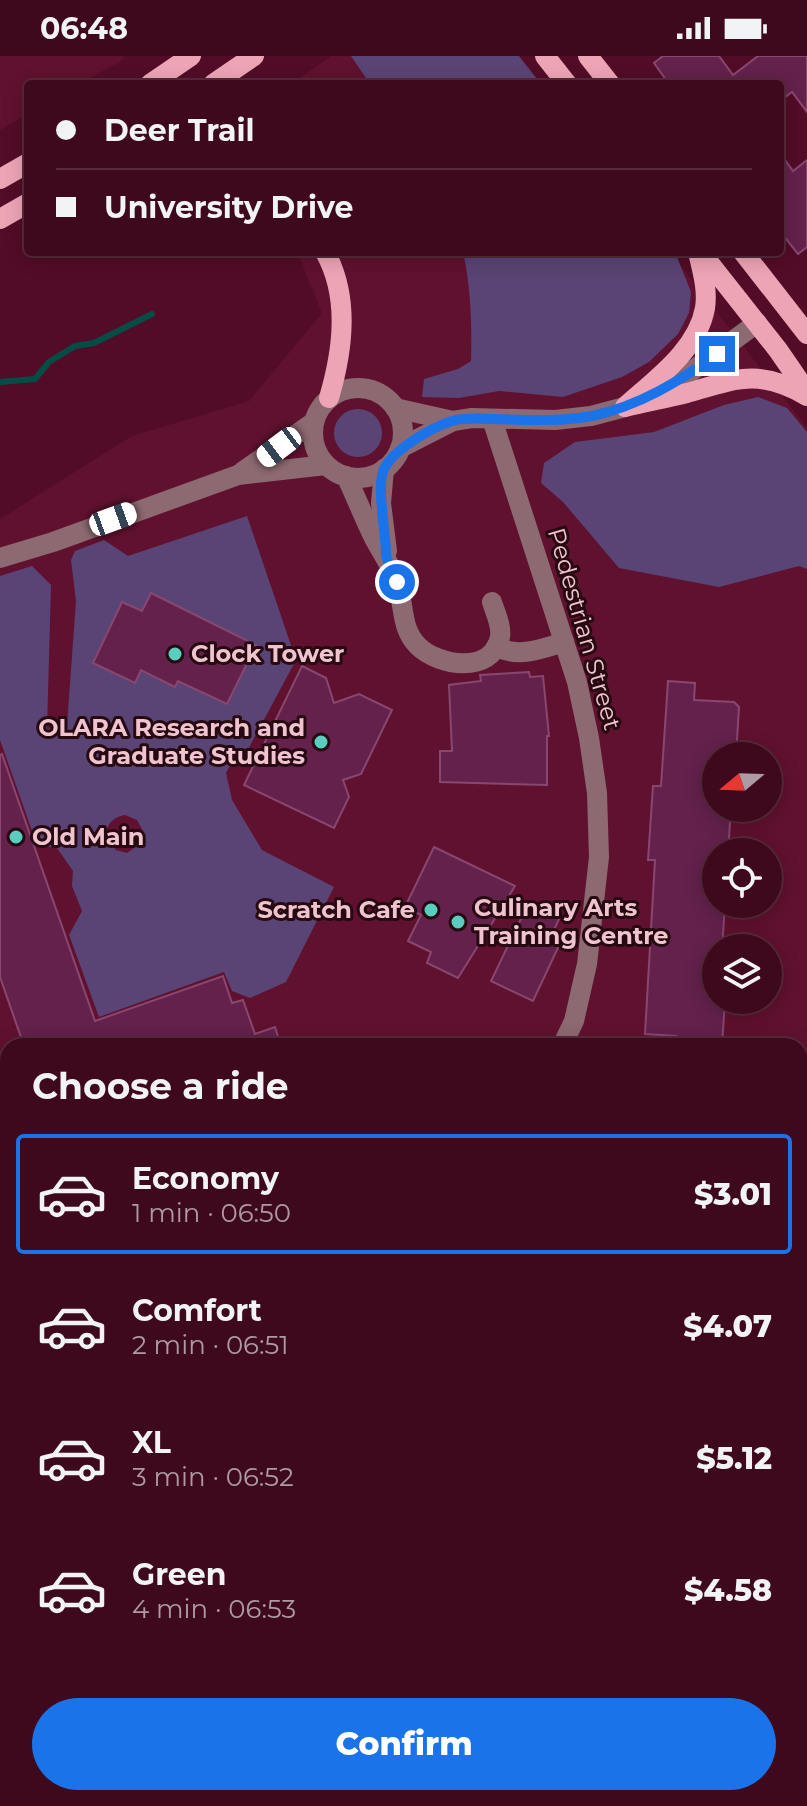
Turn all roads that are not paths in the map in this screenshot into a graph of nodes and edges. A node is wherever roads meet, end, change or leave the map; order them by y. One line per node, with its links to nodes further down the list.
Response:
1 (191, 56): 5 (main road)
2 (254, 56): 6 (main road)
3 (545, 56): 7 (main road)
4 (588, 56): 8 (main road)
5 (156, 80)
6 (219, 80)
7 (564, 80)
8 (607, 80)
9 (24, 165): 10 (main road)
10 (0, 179)
11 (24, 205): 12 (main road)
12 (0, 219)
13 (327, 256): 21 (main road)
14 (700, 256): 22 (main road)
15 (702, 256): 18 (main road)
16 (746, 256): 17 (main road)
17 (783, 303): 18 (main road); 19 (main road)
18 (757, 323): 20 (main road); 22 (street)
19 (807, 334)
20 (807, 394): 22 (main road)
21 (329, 398): 23 (street); 26 (street)
22 (625, 407): 24 (street)
23 (395, 408): 25 (street); 27 (street)
24 (492, 419): 25 (street); 35 (street, Pedestrian Street)
25 (453, 421): 27 (street)
26 (314, 422): 28 (street); 30 (street)
27 (400, 448): 29 (street)
28 (326, 465): 30 (street); 31 (street)
29 (384, 469): 31 (street); 32 (street)
30 (238, 475): 33 (street)
31 (346, 476): 32 (street)
32 (386, 555): 36 (street)
33 (0, 558)
34 (492, 602): 36 (street)
35 (564, 642): 36 (street); 37 (street, Pedestrian Street)
36 (496, 647)
37 (566, 1038)

